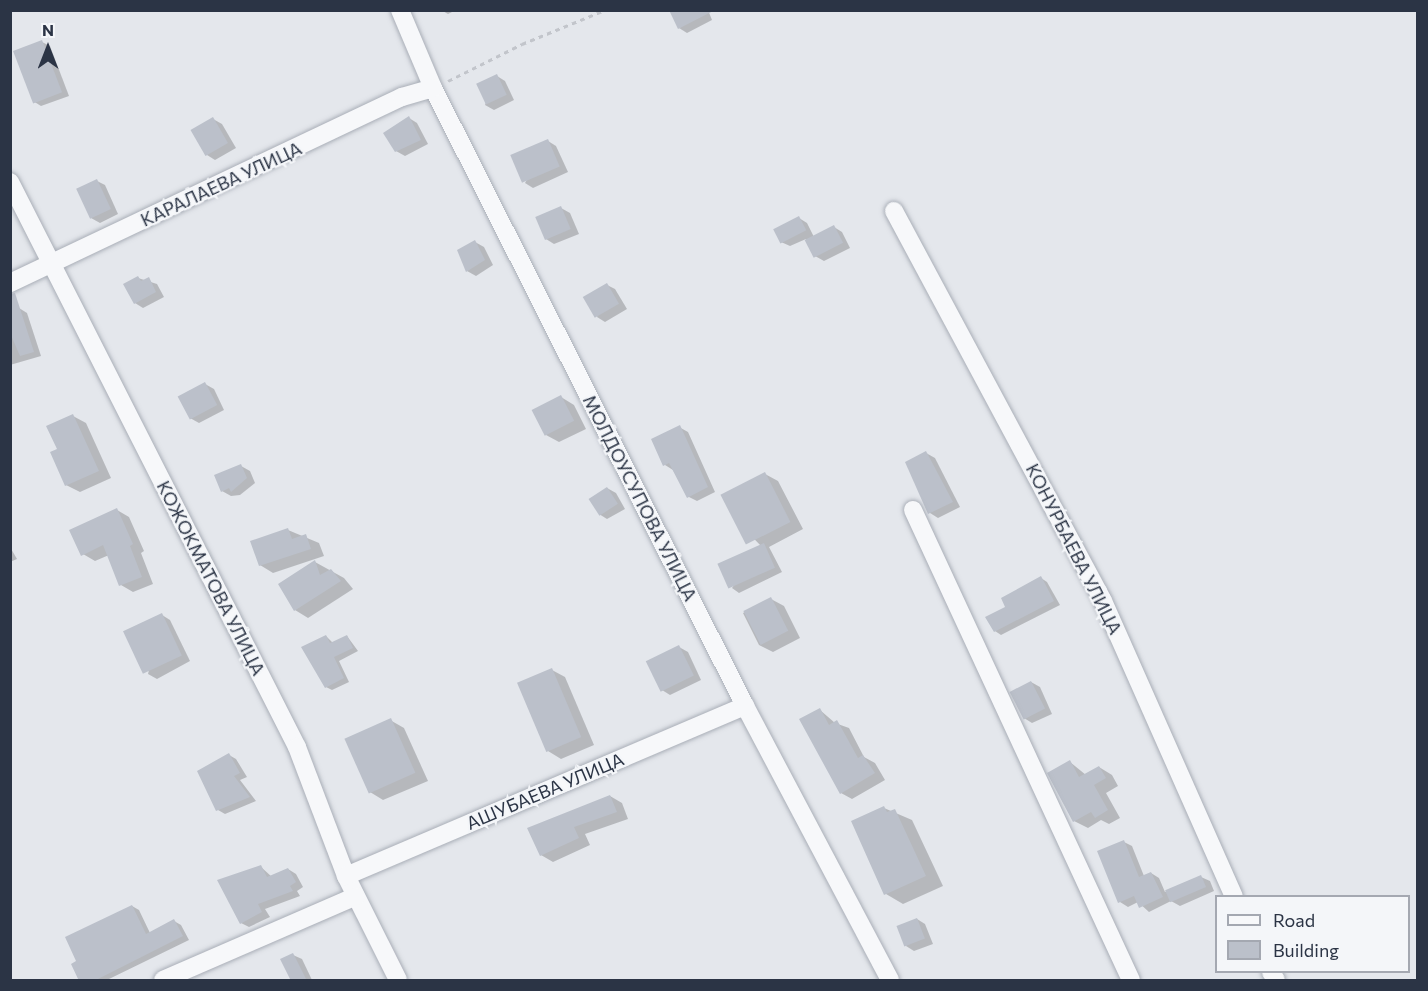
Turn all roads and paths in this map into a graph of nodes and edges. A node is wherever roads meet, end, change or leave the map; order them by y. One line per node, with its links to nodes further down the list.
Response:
1 (400, 10): 3 (street, МОЛДОУСУПОВА УЛИЦА)
2 (605, 10): 3 (path)
3 (433, 88): 6 (street, КАРАЛАЕВА УЛИЦА); 9 (street, МОЛДОУСУПОВА УЛИЦА)
4 (10, 182): 6 (street, КОЖОКМАТОВА УЛИЦА)
5 (894, 211): 11 (street, КОНУРБАЕВА УЛИЦА)
6 (50, 265): 7 (street, КАРАЛАЕВА УЛИЦА); 10 (street, КОЖОКМАТОВА УЛИЦА)
7 (10, 284)
8 (913, 510): 16 (street)
9 (745, 706): 10 (street, АШУБАЕВА УЛИЦА); 15 (street, МОЛДОУСУПОВА УЛИЦА)
10 (346, 876): 12 (street, КОЖОКМАТОВА УЛИЦА)
11 (1233, 895)
12 (356, 896): 13 (street); 14 (street, КОЖОКМАТОВА УЛИЦА)
13 (163, 981)
14 (398, 981)
15 (890, 981)
16 (1131, 981)

